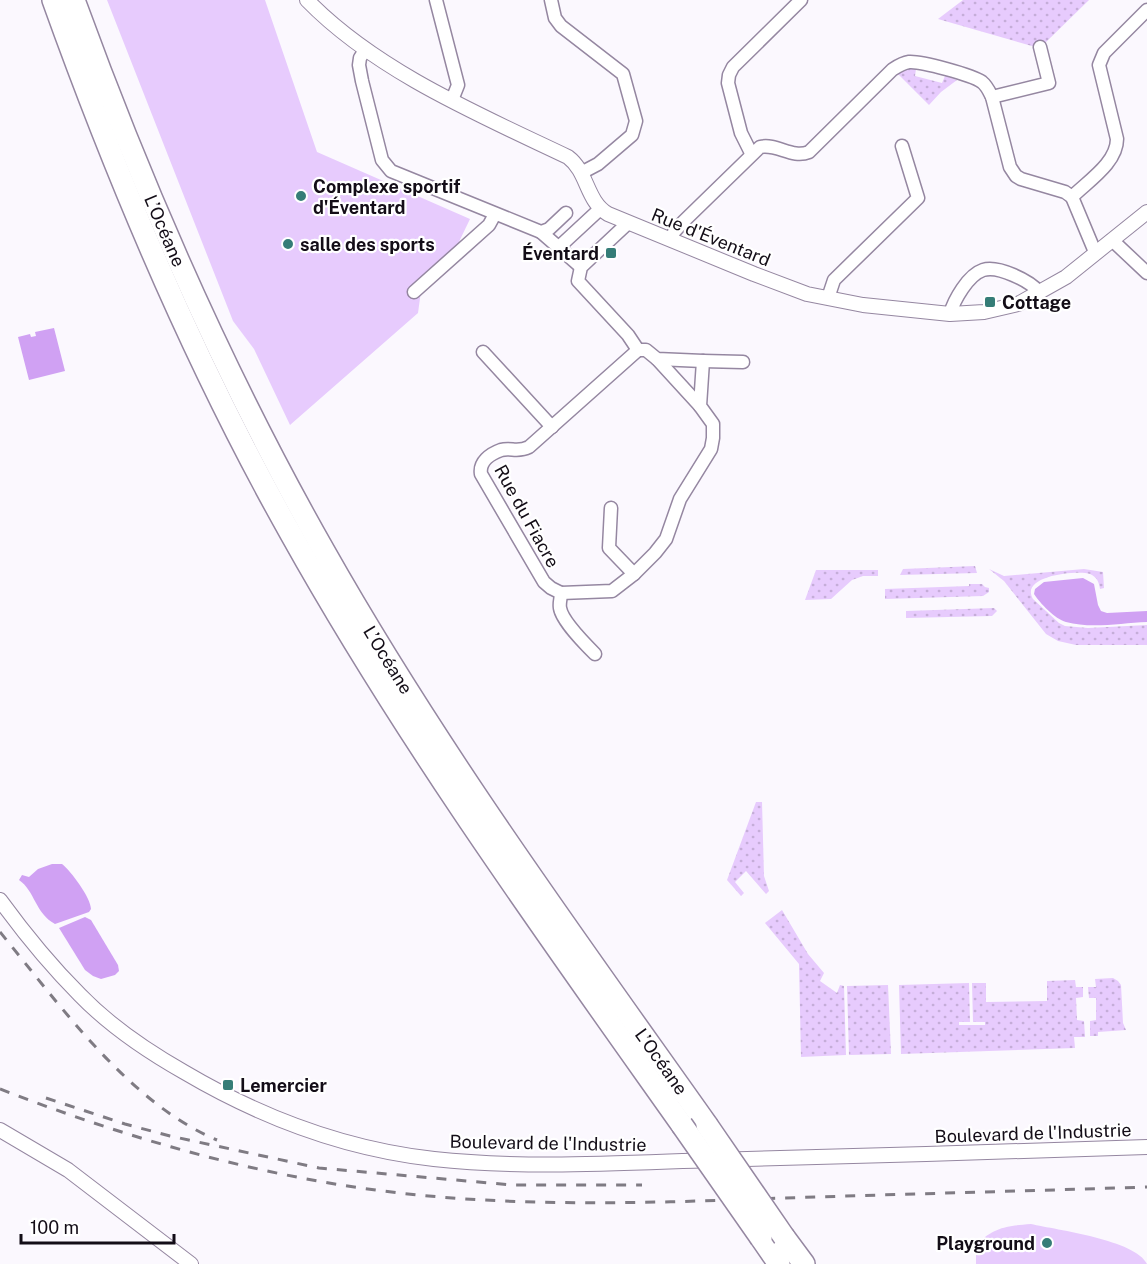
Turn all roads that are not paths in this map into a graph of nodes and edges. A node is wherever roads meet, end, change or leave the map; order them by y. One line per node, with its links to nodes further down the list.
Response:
1 (53, 0): 47 (highway, L’Océane, bridge)
2 (74, 0): 48 (highway, L’Océane, bridge)
3 (307, 0): 9 (street)
4 (436, 0): 11 (street)
5 (551, 0): 14 (street)
6 (801, 0): 13 (street)
7 (1147, 10): 15 (street)
8 (1040, 47): 10 (street)
9 (365, 50): 11 (street); 19 (street)
10 (992, 97): 13 (street); 15 (street)
11 (452, 100): 14 (street)
12 (902, 146): 30 (street)
13 (751, 153): 22 (street)
14 (581, 173): 16 (street)
15 (1072, 197): 25 (street)
16 (600, 209): 20 (street, Rue d'Éventard); 24 (street)
17 (1147, 212): 23 (street, Rue d'Éventard)
18 (566, 213): 21 (street)
19 (495, 214): 21 (street); 28 (street)
20 (628, 223): 22 (street, Rue d'Éventard); 26 (street)
21 (542, 232): 24 (street)
22 (671, 240): 30 (street, Rue d'Éventard)
23 (1112, 240): 25 (street, Rue d'Éventard); 27 (street)
24 (559, 247): 26 (street)
25 (1095, 252): 29 (street, Rue d'Éventard)
26 (581, 267): 32 (street)
27 (1147, 273)
28 (414, 292)
29 (1039, 292): 31 (street, Rue d'Éventard); 31 (street)
30 (828, 298): 31 (street, Rue d'Éventard)
31 (950, 314)
32 (638, 350): 34 (street); 38 (street, Rue du Fiacre)
33 (483, 352): 38 (street)
34 (657, 359): 35 (street); 37 (street)
35 (703, 361): 36 (street); 37 (street)
36 (743, 362)
37 (700, 406): 40 (street)
38 (552, 427): 41 (street, Rue du Fiacre)
39 (611, 508): 40 (street)
40 (634, 573): 41 (street)
41 (561, 593): 42 (street)
42 (595, 654)
43 (0, 900): 45 (street, Boulevard de l'Industrie)
44 (0, 1130): 46 (street)
45 (1147, 1147)
46 (191, 1264)
47 (779, 1264)
48 (804, 1264)

